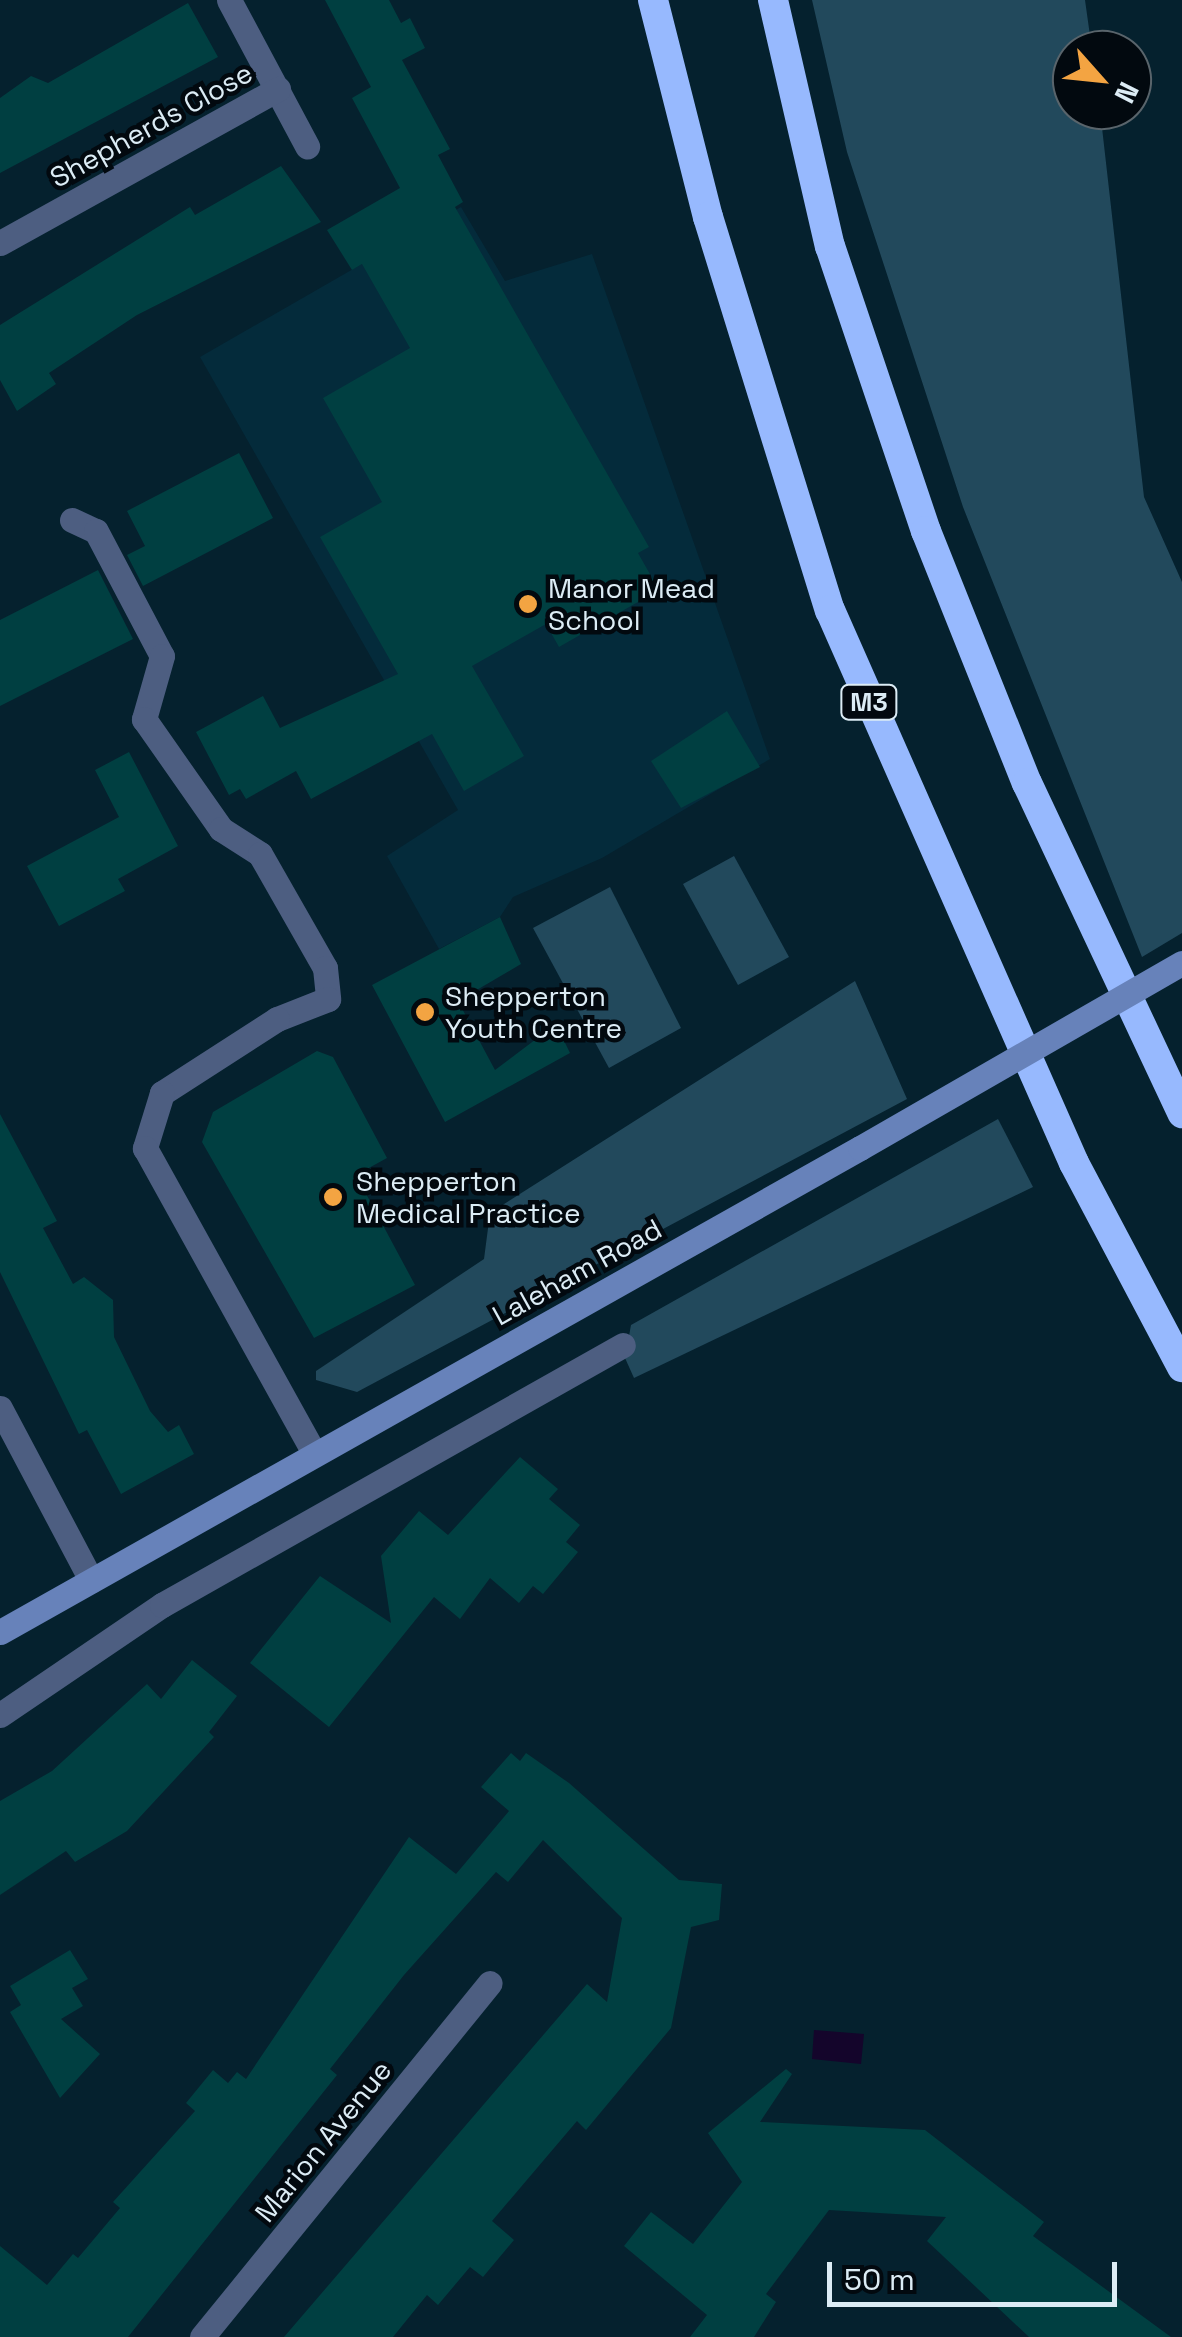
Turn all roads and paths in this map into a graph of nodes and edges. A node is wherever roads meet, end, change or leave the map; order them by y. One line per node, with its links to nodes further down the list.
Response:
1 (229, 0): 4 (street, Shepherds Close)
2 (653, 0): 11 (highway, M3)
3 (774, 0): 9 (highway)
4 (278, 89): 5 (street, Shepherds Close); 6 (street, Shepherds Close)
5 (308, 146)
6 (0, 243)
7 (72, 520): 13 (street)
8 (1182, 963): 13 (main road, Laleham Road, bridge)
9 (1182, 1113)
10 (624, 1345): 16 (street)
11 (1182, 1366)
12 (0, 1408): 14 (street)
13 (314, 1453): 14 (main road, Laleham Road)
14 (91, 1580): 15 (main road, Laleham Road)
15 (0, 1632)
16 (0, 1715)
17 (490, 1983): 18 (street, Marion Avenue)
18 (202, 2337)

